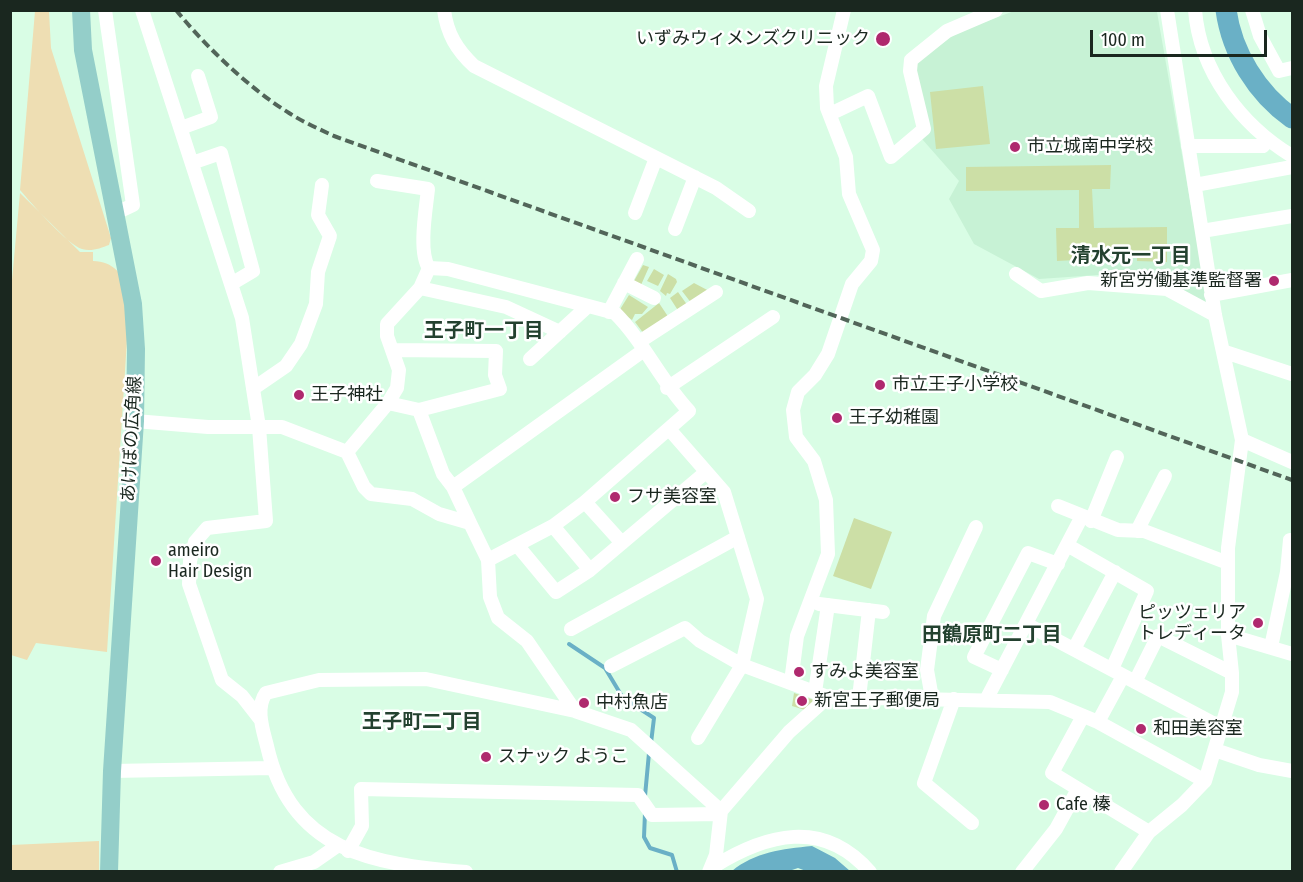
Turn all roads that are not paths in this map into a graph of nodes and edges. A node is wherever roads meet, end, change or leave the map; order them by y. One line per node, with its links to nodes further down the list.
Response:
1 (81, 10): 25 (main road, あけぼの広角線)
2 (105, 10): 25 (street)
3 (142, 10): 13 (street)
4 (444, 10): 17 (street)
5 (844, 10): 12 (street)
6 (996, 10): 12 (street)
7 (1167, 10): 15 (street)
8 (1195, 10): 14 (street)
9 (1252, 10): 10 (street)
10 (1293, 68)
11 (198, 76): 13 (street)
12 (830, 114): 81 (street)
13 (181, 128): 18 (street)
14 (1267, 140): 15 (street); 16 (street)
15 (1188, 146): 23 (street)
16 (1293, 156)
17 (656, 158): 20 (street); 26 (street)
18 (192, 163): 35 (street); 35 (street)
19 (1293, 167): 23 (street)
20 (695, 177): 24 (street); 28 (street)
21 (377, 180): 31 (street)
22 (322, 184): 50 (street)
23 (1195, 185): 29 (street)
24 (749, 210)
25 (116, 213): 54 (main road, あけぼの広角線)
26 (635, 213)
27 (1293, 216): 29 (street)
28 (675, 229)
29 (1202, 231): 38 (street)
30 (637, 259): 34 (street)
31 (429, 268): 36 (street); 40 (street)
32 (1016, 274): 42 (street)
33 (1293, 280): 38 (street)
34 (624, 283): 39 (street); 41 (street)
35 (231, 284): 50 (street)
36 (420, 288): 44 (street); 46 (street)
37 (716, 292): 45 (street)
38 (1211, 295): 42 (street)
39 (654, 298)
40 (588, 306): 41 (street); 44 (street)
41 (609, 312): 45 (street)
42 (1215, 315): 47 (street)
43 (773, 317): 51 (street)
44 (560, 332): 48 (street)
45 (641, 346): 51 (street); 63 (street)
46 (393, 350): 52 (street); 53 (street)
47 (1225, 352): 49 (street); 57 (street)
48 (530, 359)
49 (1293, 374)
50 (254, 388): 55 (street)
51 (668, 388): 56 (street)
52 (388, 403): 53 (street); 58 (street)
53 (419, 410): 63 (street)
54 (135, 421): 55 (street); 108 (main road, あけぼの広角線)
55 (259, 427): 58 (street); 102 (street)
56 (669, 429): 61 (street); 64 (street)
57 (1242, 440): 60 (street); 77 (street)
58 (347, 452): 67 (street)
59 (1117, 457): 66 (street)
60 (1293, 462)
61 (706, 472): 71 (street); 73 (street)
62 (1165, 476): 70 (street)
63 (453, 487): 67 (street)
64 (585, 502): 68 (street); 73 (street)
65 (1058, 506): 66 (street)
66 (1086, 519): 70 (street); 75 (street)
67 (470, 523): 76 (street)
68 (553, 526): 74 (street); 79 (street)
69 (976, 527): 97 (street)
70 (1137, 531): 77 (street)
71 (738, 537): 84 (street); 89 (street)
72 (1290, 540): 86 (street)
73 (622, 543): 79 (street)
74 (517, 545): 76 (street); 79 (street)
75 (1067, 545): 78 (street); 80 (street)
76 (488, 560): 100 (street)
77 (1228, 563): 85 (street)
78 (1058, 564): 83 (street); 91 (street)
79 (590, 570)
80 (1115, 572): 87 (street); 93 (street)
81 (810, 603): 82 (street); 94 (street)
82 (828, 605): 95 (street); 96 (street)
83 (1026, 624): 87 (street); 91 (street)
84 (571, 629)
85 (1228, 635): 86 (street); 92 (street)
86 (1271, 648): 88 (street)
87 (1074, 649): 93 (street)
88 (1293, 654)
89 (742, 665): 90 (street); 94 (street); 105 (street)
90 (611, 666)
91 (1002, 670): 99 (street)
92 (1232, 673): 93 (street); 104 (street)
93 (1123, 676): 103 (street); 104 (street)
94 (791, 682): 95 (street)
95 (822, 695): 96 (street); 112 (street)
96 (859, 698): 97 (street)
97 (932, 699): 98 (street)
98 (954, 699): 99 (street); 113 (street)
99 (986, 700): 101 (street)
100 (574, 711): 102 (street); 112 (street)
101 (1083, 716): 103 (street); 111 (street)
102 (260, 719): 107 (street)
103 (1098, 722): 110 (street)
104 (1222, 728): 106 (street)
105 (698, 738)
106 (1215, 750): 109 (street); 110 (street)
107 (272, 768): 108 (street); 115 (street)
108 (112, 771): 118 (main road, あけぼの広角線)
109 (1293, 771)
110 (1205, 781): 114 (street)
111 (1078, 789): 114 (street); 122 (street)
112 (721, 812): 115 (street); 117 (street)
113 (972, 823)
114 (1149, 832): 123 (street)
115 (342, 849): 116 (street); 119 (street)
116 (406, 868): 120 (street)
117 (711, 869): 121 (street)
118 (109, 872)
119 (280, 872)
120 (466, 872)
121 (870, 872)
122 (1022, 872)
123 (1121, 872)

